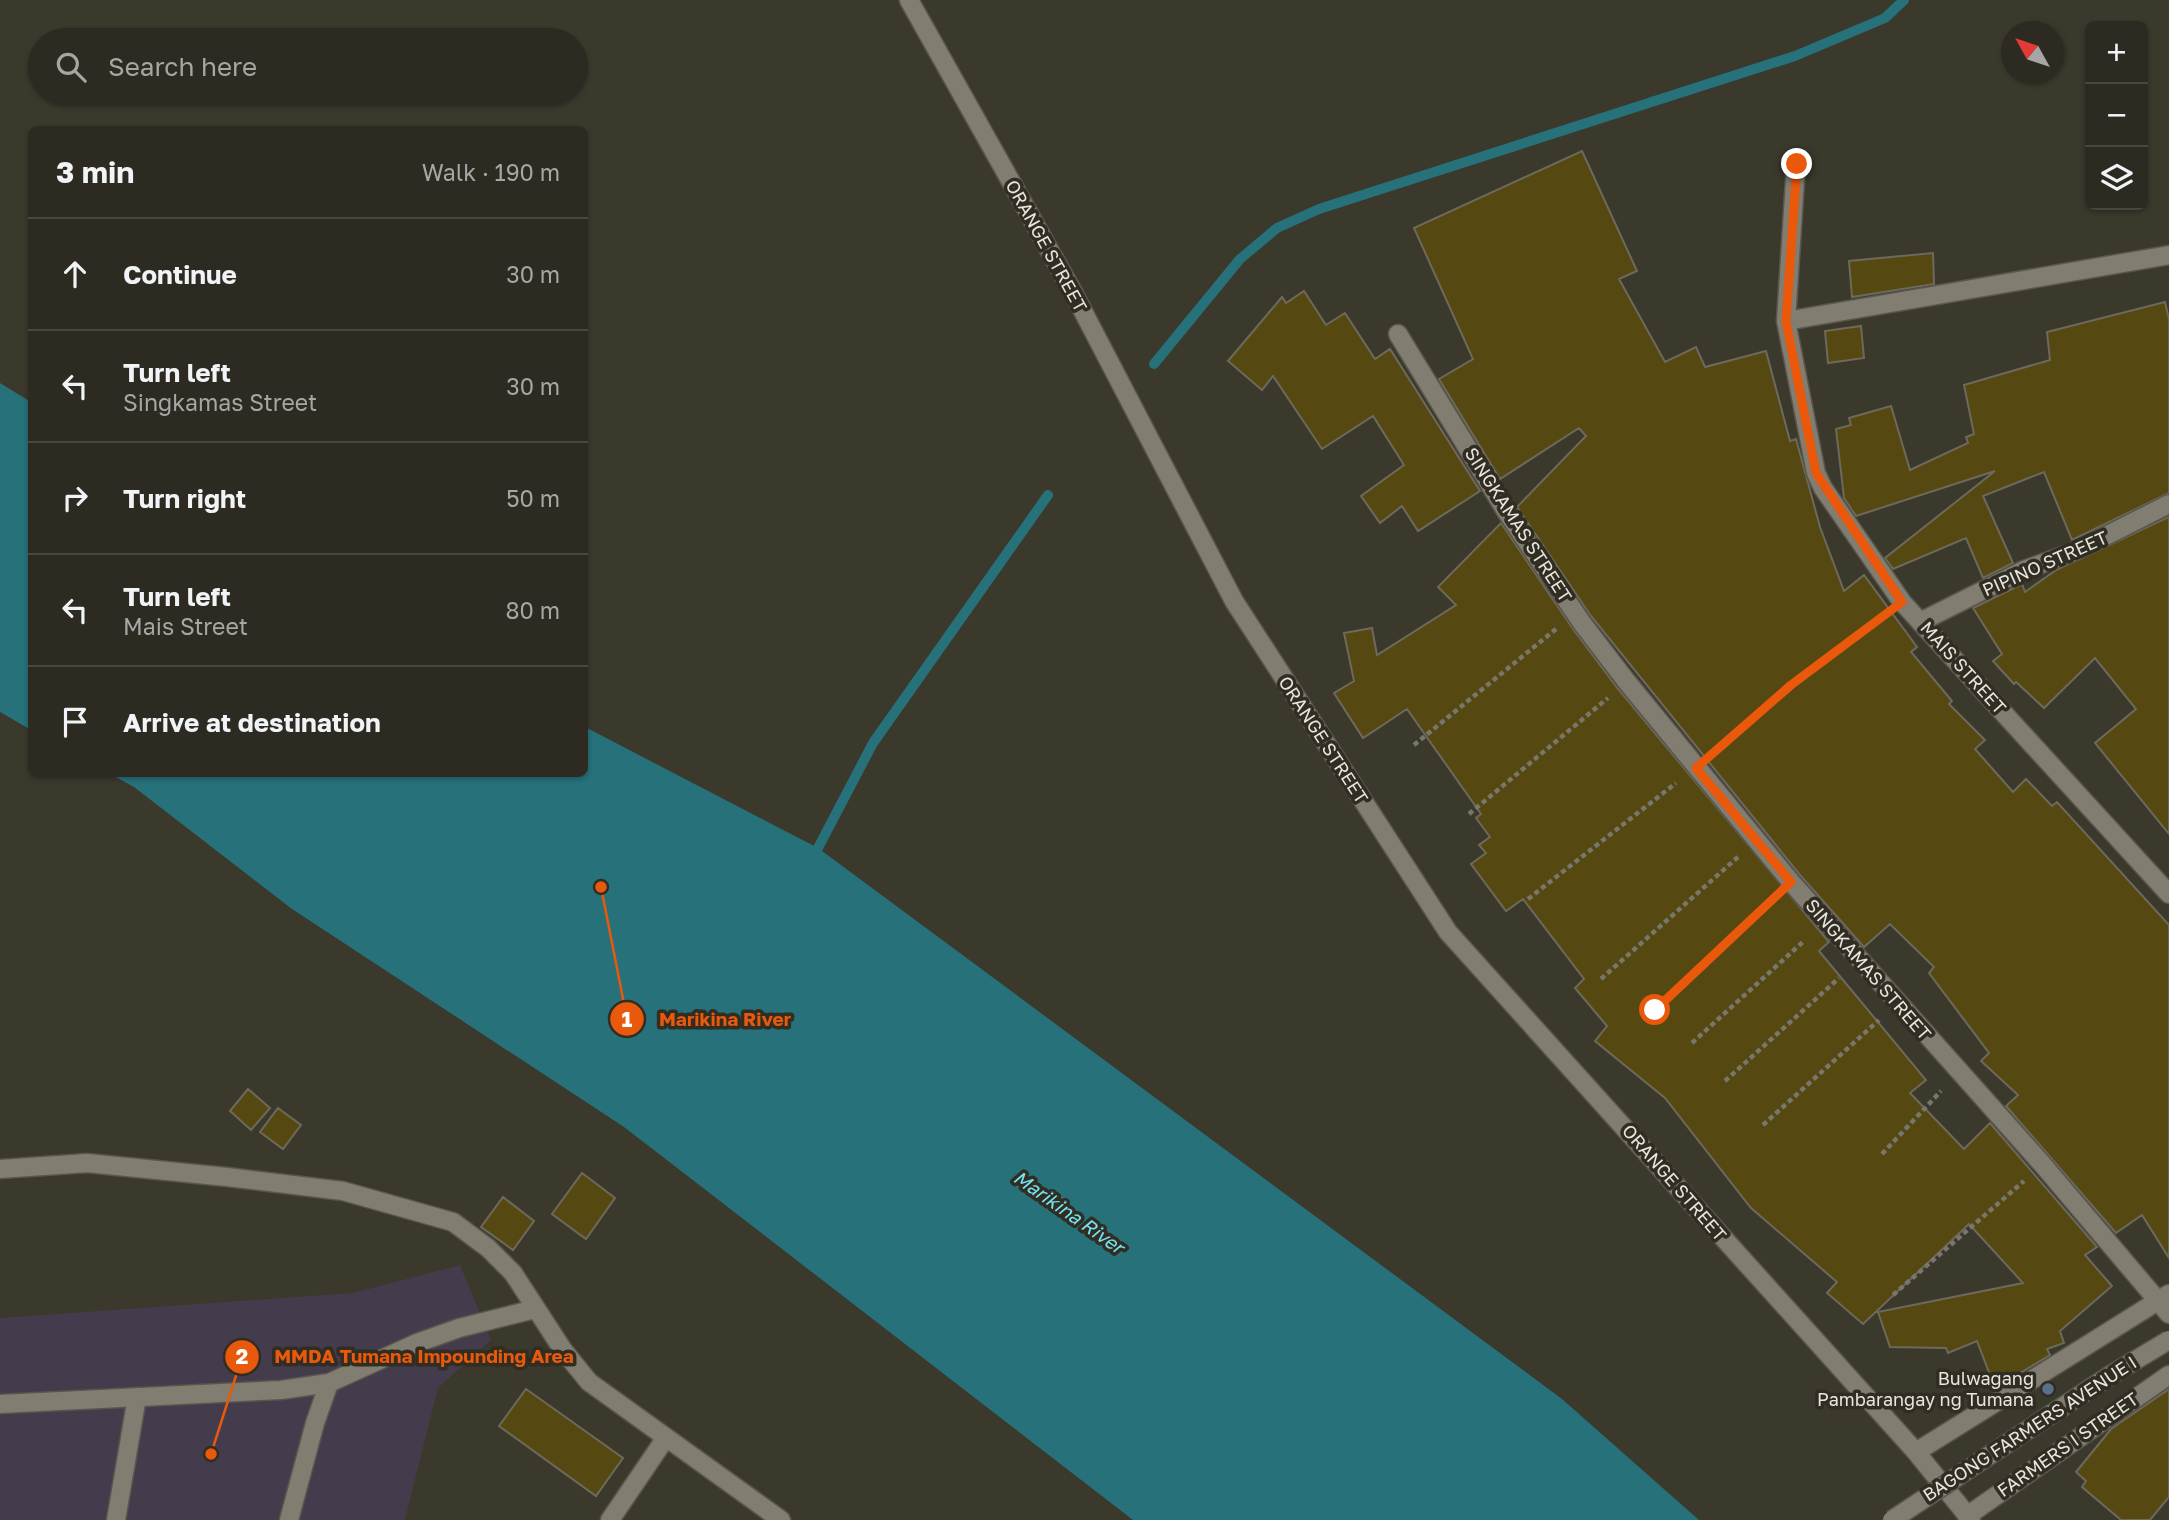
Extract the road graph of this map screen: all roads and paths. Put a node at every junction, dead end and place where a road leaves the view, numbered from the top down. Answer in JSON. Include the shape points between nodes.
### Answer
{"nodes":[{"id":1,"x":909,"y":0,"type":"edge"},
{"id":2,"x":1797,"y":164,"type":"dead end"},
{"id":3,"x":2169,"y":255,"type":"edge"},
{"id":4,"x":1786,"y":321,"type":"junction"},
{"id":5,"x":1398,"y":334,"type":"dead end"},
{"id":6,"x":2169,"y":504,"type":"edge"},
{"id":7,"x":1902,"y":602,"type":"junction"},
{"id":8,"x":1575,"y":613,"type":"junction"},
{"id":9,"x":1920,"y":622,"type":"junction"},
{"id":10,"x":1627,"y":682,"type":"junction"},
{"id":11,"x":1414,"y":745,"type":"dead end"},
{"id":12,"x":1696,"y":768,"type":"junction"},
{"id":13,"x":1469,"y":814,"type":"dead end"},
{"id":14,"x":1757,"y":840,"type":"junction"},
{"id":15,"x":1791,"y":882,"type":"junction"},
{"id":16,"x":2169,"y":894,"type":"edge"},
{"id":17,"x":1528,"y":899,"type":"dead end"},
{"id":18,"x":1825,"y":921,"type":"junction"},
{"id":19,"x":1860,"y":959,"type":"junction"},
{"id":20,"x":1601,"y":979,"type":"dead end"},
{"id":21,"x":1897,"y":1003,"type":"junction"},
{"id":22,"x":1655,"y":1010,"type":"dead end"},
{"id":23,"x":1692,"y":1043,"type":"dead end"},
{"id":24,"x":1958,"y":1072,"type":"junction"},
{"id":25,"x":1725,"y":1082,"type":"dead end"},
{"id":26,"x":1763,"y":1125,"type":"dead end"},
{"id":27,"x":1882,"y":1154,"type":"dead end"},
{"id":28,"x":2043,"y":1165,"type":"junction"},
{"id":29,"x":0,"y":1169,"type":"edge"},
{"id":30,"x":1893,"y":1295,"type":"dead end"},
{"id":31,"x":2162,"y":1297,"type":"edge"},
{"id":32,"x":535,"y":1309,"type":"junction"},
{"id":33,"x":2169,"y":1314,"type":"edge"},
{"id":34,"x":2169,"y":1340,"type":"edge"},
{"id":35,"x":2169,"y":1375,"type":"edge"},
{"id":36,"x":329,"y":1383,"type":"junction"},
{"id":37,"x":137,"y":1397,"type":"junction"},
{"id":38,"x":0,"y":1404,"type":"edge"},
{"id":39,"x":665,"y":1439,"type":"junction"},
{"id":40,"x":1916,"y":1452,"type":"junction"},
{"id":41,"x":1969,"y":1518,"type":"edge"},
{"id":42,"x":116,"y":1520,"type":"edge"},
{"id":43,"x":289,"y":1520,"type":"edge"},
{"id":44,"x":610,"y":1520,"type":"edge"},
{"id":45,"x":782,"y":1520,"type":"edge"},
{"id":46,"x":1892,"y":1520,"type":"edge"}],
"edges":[{"from":1,"to":40,"type":"street","name":"ORANGE STREET","via":[[1074,294],[1234,601],[1447,932]]},
{"from":2,"to":4,"type":"street","name":"MAIS STREET"},
{"from":3,"to":4,"type":"street"},
{"from":4,"to":7,"type":"street","name":"MAIS STREET","via":[[1816,473]]},
{"from":5,"to":8,"type":"street","name":"SINGKAMAS STREET","via":[[1506,511]]},
{"from":6,"to":9,"type":"street","name":"PIPINO STREET"},
{"from":7,"to":9,"type":"street","name":"MAIS STREET"},
{"from":7,"to":12,"type":"path","via":[[1791,685]]},
{"from":8,"to":10,"type":"street","name":"SINGKAMAS STREET"},
{"from":8,"to":11,"type":"path"},
{"from":9,"to":16,"type":"street","name":"MAIS STREET"},
{"from":10,"to":12,"type":"street","name":"SINGKAMAS STREET"},
{"from":10,"to":13,"type":"path"},
{"from":12,"to":14,"type":"street","name":"SINGKAMAS STREET"},
{"from":12,"to":17,"type":"path"},
{"from":14,"to":15,"type":"street","name":"SINGKAMAS STREET"},
{"from":14,"to":20,"type":"path"},
{"from":15,"to":18,"type":"street","name":"SINGKAMAS STREET"},
{"from":15,"to":22,"type":"path"},
{"from":18,"to":19,"type":"street","name":"SINGKAMAS STREET"},
{"from":18,"to":23,"type":"path"},
{"from":19,"to":21,"type":"street","name":"SINGKAMAS STREET"},
{"from":19,"to":25,"type":"path"},
{"from":21,"to":24,"type":"street","name":"SINGKAMAS STREET"},
{"from":21,"to":26,"type":"path"},
{"from":24,"to":27,"type":"path"},
{"from":24,"to":28,"type":"street","name":"SINGKAMAS STREET"},
{"from":28,"to":30,"type":"path"},
{"from":28,"to":31,"type":"street","name":"SINGKAMAS STREET"},
{"from":29,"to":32,"type":"street","via":[[88,1163],[343,1191],[453,1222],[513,1273]]},
{"from":31,"to":33,"type":"street","name":"SINGKAMAS STREET"},
{"from":31,"to":40,"type":"street"},
{"from":32,"to":36,"type":"street","via":[[427,1339]]},
{"from":32,"to":39,"type":"street","via":[[589,1382]]},
{"from":34,"to":46,"type":"street","name":"BAGONG FARMERS AVENUE I","bridge":true},
{"from":35,"to":41,"type":"street","name":"FARMERS I STREET"},
{"from":36,"to":37,"type":"street"},
{"from":36,"to":43,"type":"street"},
{"from":37,"to":38,"type":"street"},
{"from":37,"to":42,"type":"street"},
{"from":39,"to":44,"type":"street"},
{"from":39,"to":45,"type":"street"},
{"from":40,"to":41,"type":"street","name":"ORANGE STREET"}]}
